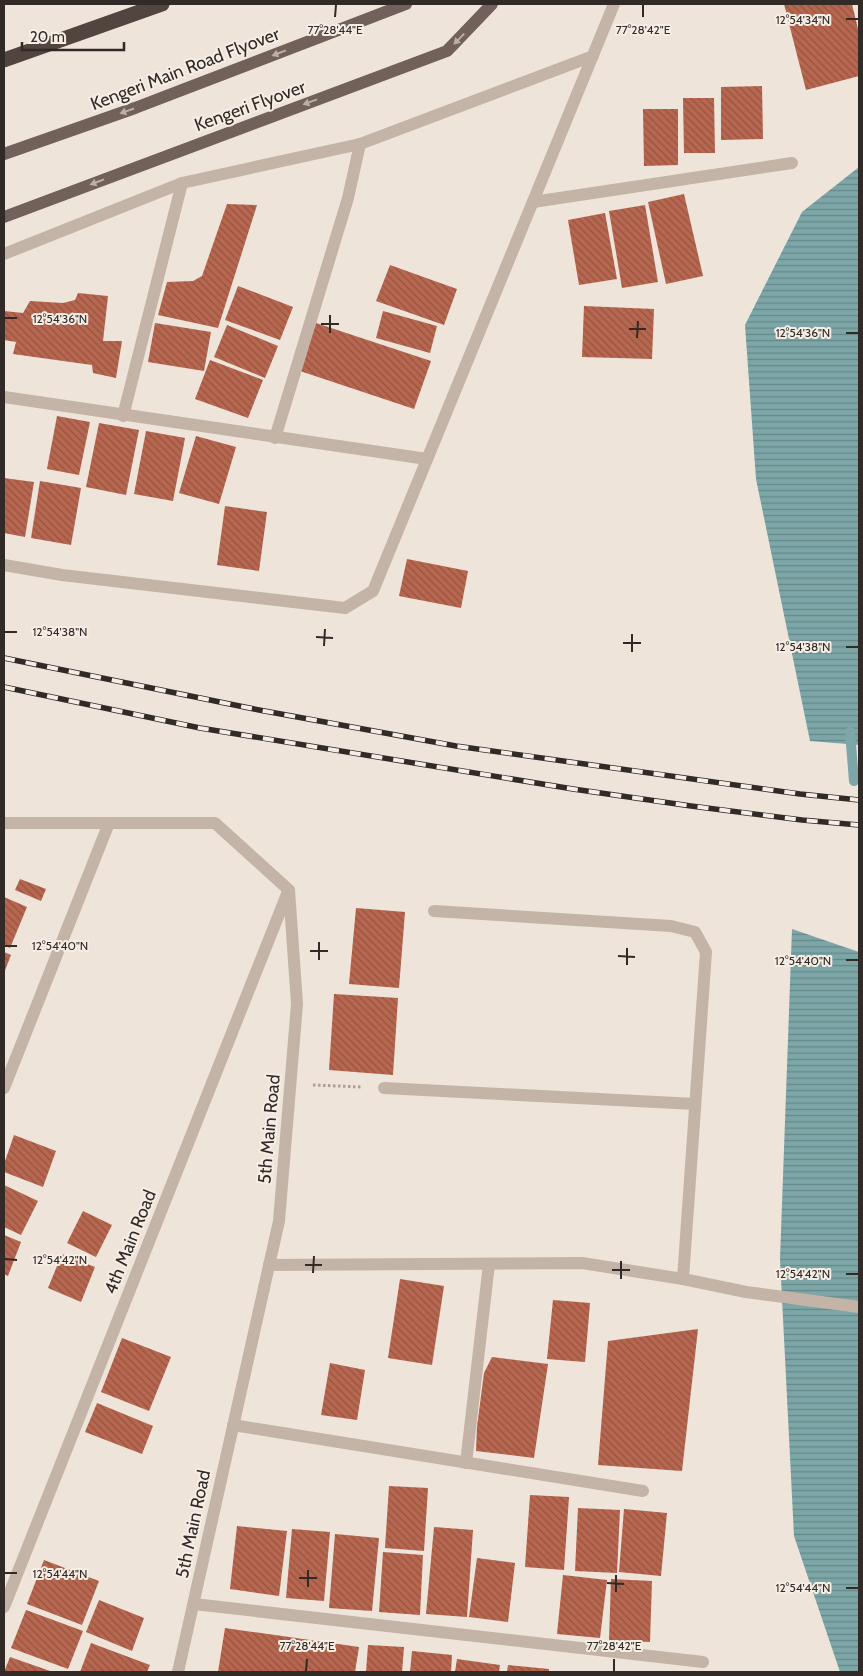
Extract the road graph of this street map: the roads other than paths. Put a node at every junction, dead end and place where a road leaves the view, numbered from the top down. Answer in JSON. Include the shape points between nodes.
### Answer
{"nodes":[{"id":1,"x":162,"y":4,"type":"edge"},
{"id":2,"x":406,"y":4,"type":"edge"},
{"id":3,"x":492,"y":4,"type":"edge"},
{"id":4,"x":614,"y":4,"type":"edge"},
{"id":5,"x":593,"y":56,"type":"junction"},
{"id":6,"x":4,"y":60,"type":"edge"},
{"id":7,"x":360,"y":144,"type":"junction"},
{"id":8,"x":4,"y":154,"type":"edge"},
{"id":9,"x":792,"y":162,"type":"dead end"},
{"id":10,"x":182,"y":183,"type":"junction"},
{"id":11,"x":533,"y":202,"type":"junction"},
{"id":12,"x":4,"y":217,"type":"edge"},
{"id":13,"x":4,"y":254,"type":"edge"},
{"id":14,"x":4,"y":397,"type":"edge"},
{"id":15,"x":123,"y":416,"type":"junction"},
{"id":16,"x":275,"y":438,"type":"junction"},
{"id":17,"x":427,"y":459,"type":"junction"},
{"id":18,"x":4,"y":565,"type":"edge"},
{"id":19,"x":4,"y":823,"type":"edge"},
{"id":20,"x":109,"y":823,"type":"junction"},
{"id":21,"x":289,"y":890,"type":"junction"},
{"id":22,"x":434,"y":911,"type":"dead end"},
{"id":23,"x":4,"y":1088,"type":"edge"},
{"id":24,"x":384,"y":1088,"type":"road end"},
{"id":25,"x":695,"y":1104,"type":"junction"},
{"id":26,"x":489,"y":1264,"type":"junction"},
{"id":27,"x":269,"y":1265,"type":"junction"},
{"id":28,"x":683,"y":1279,"type":"junction"},
{"id":29,"x":859,"y":1307,"type":"edge"},
{"id":30,"x":233,"y":1425,"type":"junction"},
{"id":31,"x":466,"y":1463,"type":"junction"},
{"id":32,"x":643,"y":1491,"type":"dead end"},
{"id":33,"x":194,"y":1604,"type":"junction"},
{"id":34,"x":4,"y":1607,"type":"edge"},
{"id":35,"x":703,"y":1662,"type":"dead end"},
{"id":36,"x":178,"y":1672,"type":"edge"}],
"edges":[{"from":1,"to":6,"type":"highway"},
{"from":2,"to":8,"type":"main road","name":"Kengeri Main Road Flyover","one_way":true,"via":[[135,108]]},
{"from":3,"to":12,"type":"main road","name":"Kengeri Flyover","one_way":true,"via":[[446,52]]},
{"from":4,"to":5,"type":"street"},
{"from":5,"to":7,"type":"street"},
{"from":5,"to":11,"type":"street"},
{"from":7,"to":10,"type":"street"},
{"from":7,"to":16,"type":"street","via":[[348,198]]},
{"from":9,"to":11,"type":"street"},
{"from":10,"to":13,"type":"street"},
{"from":10,"to":15,"type":"street"},
{"from":11,"to":17,"type":"street"},
{"from":14,"to":15,"type":"street"},
{"from":15,"to":16,"type":"street"},
{"from":16,"to":17,"type":"street"},
{"from":17,"to":18,"type":"street","via":[[373,591],[345,608],[62,575]]},
{"from":19,"to":20,"type":"street"},
{"from":20,"to":21,"type":"street","via":[[215,823]]},
{"from":20,"to":23,"type":"street"},
{"from":21,"to":27,"type":"street","name":"5th Main Road","via":[[297,1004],[279,1221]]},
{"from":21,"to":34,"type":"street","name":"4th Main Road"},
{"from":22,"to":25,"type":"street","via":[[671,926],[695,932],[706,952]]},
{"from":24,"to":25,"type":"street"},
{"from":25,"to":28,"type":"street"},
{"from":26,"to":27,"type":"street"},
{"from":26,"to":28,"type":"street","via":[[582,1263]]},
{"from":26,"to":31,"type":"street"},
{"from":27,"to":30,"type":"street","name":"5th Main Road"},
{"from":28,"to":29,"type":"street","via":[[746,1292]]},
{"from":30,"to":31,"type":"street"},
{"from":30,"to":33,"type":"street","name":"5th Main Road"},
{"from":31,"to":32,"type":"street"},
{"from":33,"to":35,"type":"street"},
{"from":33,"to":36,"type":"street","name":"5th Main Road"}]}
